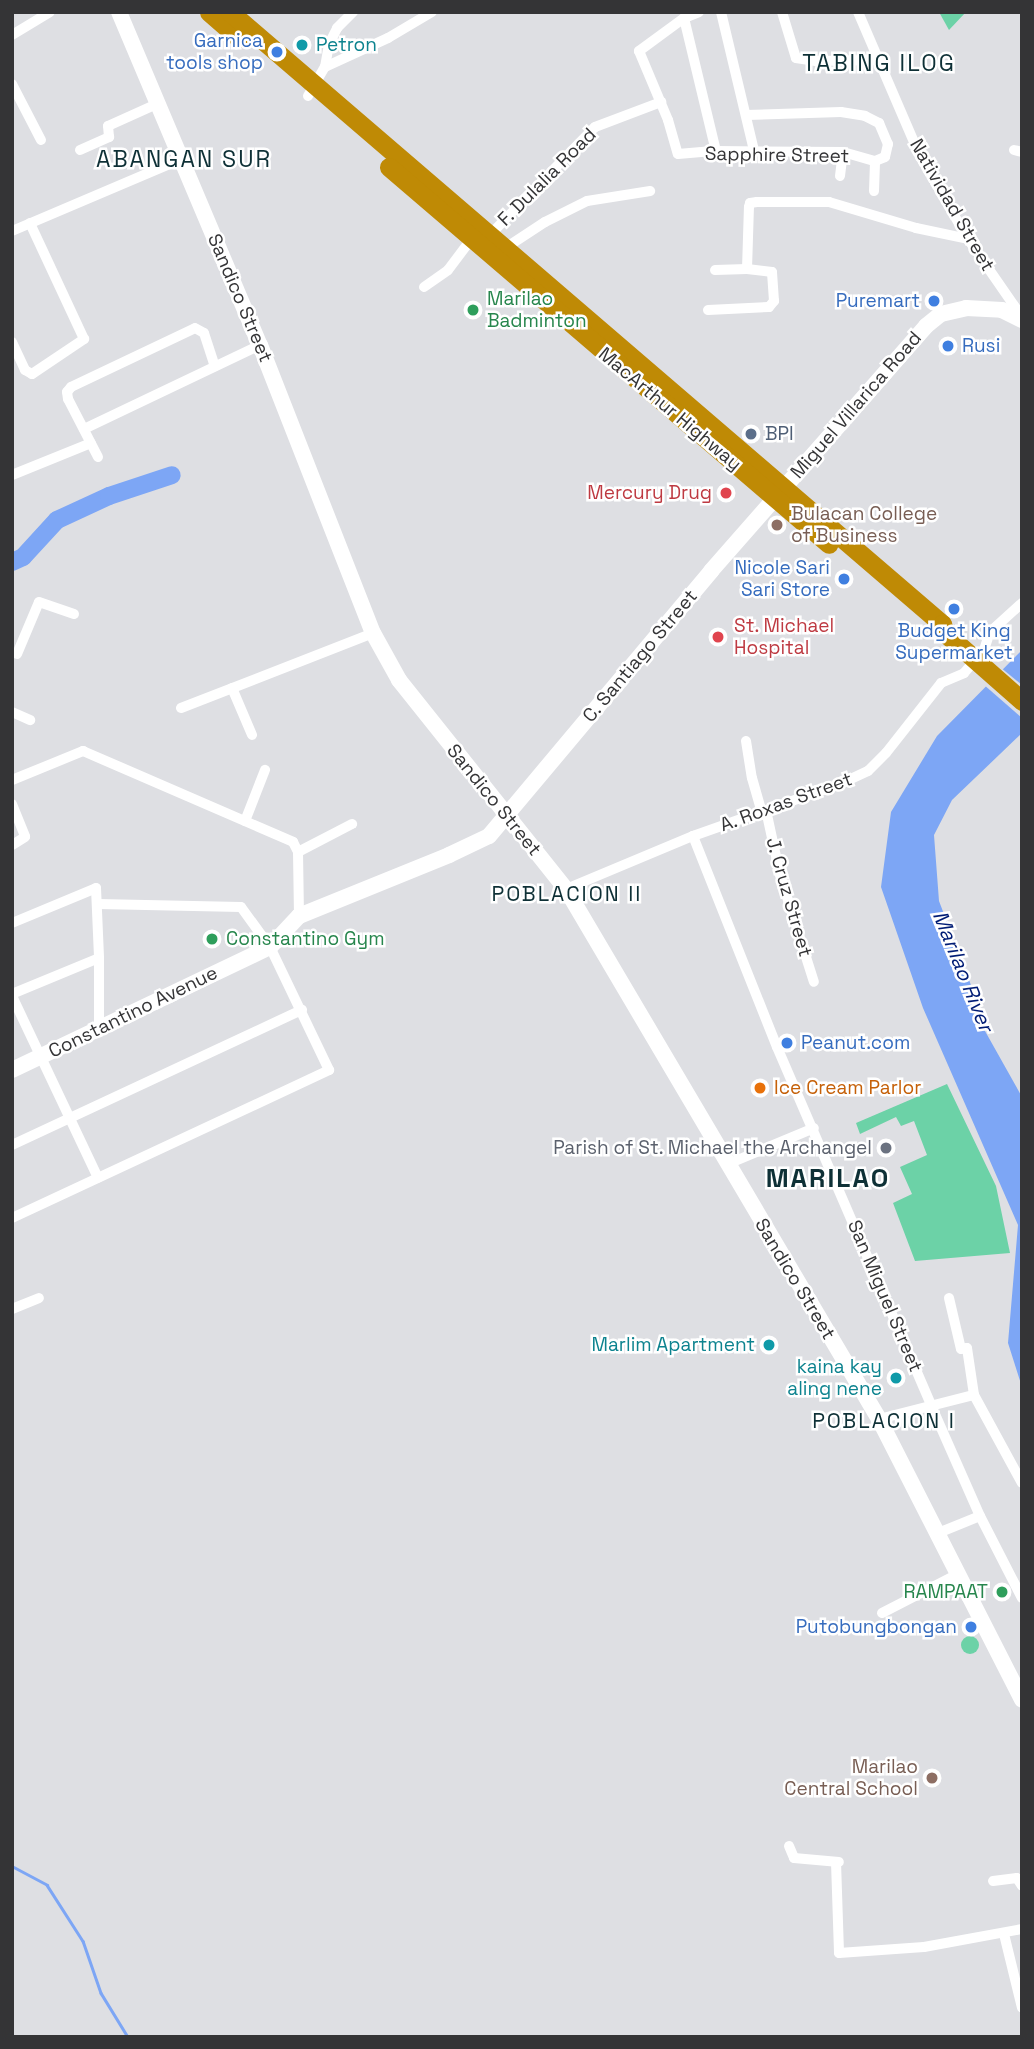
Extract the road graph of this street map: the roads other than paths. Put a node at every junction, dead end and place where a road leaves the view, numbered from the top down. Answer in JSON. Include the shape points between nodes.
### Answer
{"nodes":[{"id":1,"x":50,"y":12,"type":"edge"},
{"id":2,"x":118,"y":12,"type":"edge"},
{"id":3,"x":209,"y":12,"type":"edge"},
{"id":4,"x":230,"y":12,"type":"edge"},
{"id":5,"x":353,"y":12,"type":"edge"},
{"id":6,"x":432,"y":12,"type":"edge"},
{"id":7,"x":699,"y":12,"type":"edge"},
{"id":8,"x":721,"y":12,"type":"edge"},
{"id":9,"x":782,"y":12,"type":"edge"},
{"id":10,"x":858,"y":12,"type":"edge"},
{"id":11,"x":684,"y":18,"type":"junction"},
{"id":12,"x":12,"y":35,"type":"edge"},
{"id":13,"x":877,"y":60,"type":"junction"},
{"id":14,"x":325,"y":67,"type":"junction"},
{"id":15,"x":12,"y":84,"type":"edge"},
{"id":16,"x":312,"y":92,"type":"junction"},
{"id":17,"x":660,"y":102,"type":"junction"},
{"id":18,"x":159,"y":103,"type":"junction"},
{"id":19,"x":746,"y":115,"type":"junction"},
{"id":20,"x":41,"y":140,"type":"dead end"},
{"id":21,"x":80,"y":150,"type":"dead end"},
{"id":22,"x":716,"y":151,"type":"junction"},
{"id":23,"x":754,"y":151,"type":"junction"},
{"id":24,"x":843,"y":152,"type":"junction"},
{"id":25,"x":182,"y":159,"type":"junction"},
{"id":26,"x":876,"y":161,"type":"junction"},
{"id":27,"x":840,"y":176,"type":"dead end"},
{"id":28,"x":650,"y":191,"type":"dead end"},
{"id":29,"x":874,"y":191,"type":"dead end"},
{"id":30,"x":30,"y":223,"type":"junction"},
{"id":31,"x":12,"y":231,"type":"edge"},
{"id":32,"x":968,"y":239,"type":"junction"},
{"id":33,"x":486,"y":242,"type":"junction"},
{"id":34,"x":747,"y":269,"type":"junction"},
{"id":35,"x":715,"y":271,"type":"dead end"},
{"id":36,"x":424,"y":287,"type":"dead end"},
{"id":37,"x":708,"y":310,"type":"dead end"},
{"id":38,"x":1022,"y":318,"type":"edge"},
{"id":39,"x":12,"y":342,"type":"edge"},
{"id":40,"x":260,"y":345,"type":"junction"},
{"id":41,"x":215,"y":366,"type":"junction"},
{"id":42,"x":84,"y":429,"type":"junction"},
{"id":43,"x":91,"y":443,"type":"junction"},
{"id":44,"x":98,"y":457,"type":"dead end"},
{"id":45,"x":12,"y":475,"type":"edge"},
{"id":46,"x":778,"y":493,"type":"junction"},
{"id":47,"x":1022,"y":603,"type":"edge"},
{"id":48,"x":74,"y":614,"type":"dead end"},
{"id":49,"x":373,"y":633,"type":"junction"},
{"id":50,"x":14,"y":656,"type":"edge"},
{"id":51,"x":232,"y":688,"type":"junction"},
{"id":52,"x":1022,"y":701,"type":"edge"},
{"id":53,"x":181,"y":708,"type":"dead end"},
{"id":54,"x":12,"y":712,"type":"edge"},
{"id":55,"x":30,"y":720,"type":"dead end"},
{"id":56,"x":252,"y":735,"type":"dead end"},
{"id":57,"x":746,"y":741,"type":"dead end"},
{"id":58,"x":265,"y":770,"type":"dead end"},
{"id":59,"x":12,"y":780,"type":"edge"},
{"id":60,"x":12,"y":804,"type":"edge"},
{"id":61,"x":764,"y":811,"type":"junction"},
{"id":62,"x":506,"y":815,"type":"junction"},
{"id":63,"x":245,"y":821,"type":"junction"},
{"id":64,"x":352,"y":824,"type":"dead end"},
{"id":65,"x":692,"y":836,"type":"junction"},
{"id":66,"x":12,"y":845,"type":"edge"},
{"id":67,"x":298,"y":852,"type":"junction"},
{"id":68,"x":566,"y":889,"type":"junction"},
{"id":69,"x":99,"y":904,"type":"junction"},
{"id":70,"x":299,"y":916,"type":"junction"},
{"id":71,"x":12,"y":923,"type":"edge"},
{"id":72,"x":270,"y":947,"type":"junction"},
{"id":73,"x":99,"y":958,"type":"junction"},
{"id":74,"x":814,"y":982,"type":"dead end"},
{"id":75,"x":12,"y":995,"type":"edge"},
{"id":76,"x":302,"y":1010,"type":"junction"},
{"id":77,"x":99,"y":1027,"type":"junction"},
{"id":78,"x":42,"y":1056,"type":"junction"},
{"id":79,"x":12,"y":1070,"type":"edge"},
{"id":80,"x":71,"y":1116,"type":"junction"},
{"id":81,"x":814,"y":1128,"type":"junction"},
{"id":82,"x":12,"y":1145,"type":"edge"},
{"id":83,"x":728,"y":1164,"type":"junction"},
{"id":84,"x":98,"y":1178,"type":"junction"},
{"id":85,"x":12,"y":1218,"type":"edge"},
{"id":86,"x":39,"y":1298,"type":"dead end"},
{"id":87,"x":949,"y":1298,"type":"dead end"},
{"id":88,"x":12,"y":1309,"type":"edge"},
{"id":89,"x":974,"y":1395,"type":"junction"},
{"id":90,"x":931,"y":1405,"type":"junction"},
{"id":91,"x":879,"y":1419,"type":"junction"},
{"id":92,"x":1022,"y":1483,"type":"edge"},
{"id":93,"x":979,"y":1516,"type":"junction"},
{"id":94,"x":938,"y":1533,"type":"junction"},
{"id":95,"x":958,"y":1574,"type":"junction"},
{"id":96,"x":1022,"y":1598,"type":"edge"},
{"id":97,"x":882,"y":1613,"type":"dead end"},
{"id":98,"x":1016,"y":1673,"type":"edge"},
{"id":99,"x":1022,"y":1700,"type":"edge"},
{"id":100,"x":789,"y":1846,"type":"dead end"},
{"id":101,"x":993,"y":1881,"type":"dead end"},
{"id":102,"x":1022,"y":1886,"type":"edge"},
{"id":103,"x":1022,"y":1930,"type":"edge"},
{"id":104,"x":1004,"y":1934,"type":"junction"},
{"id":105,"x":1022,"y":2008,"type":"edge"}],
"edges":[{"from":1,"to":12,"type":"street"},
{"from":2,"to":18,"type":"main road","name":"Sandico Street"},
{"from":3,"to":16,"type":"highway","name":"MacArthur Highway"},
{"from":4,"to":16,"type":"highway","name":"MacArthur Highway"},
{"from":5,"to":14,"type":"street","via":[[337,28]]},
{"from":6,"to":14,"type":"street"},
{"from":7,"to":11,"type":"street"},
{"from":8,"to":19,"type":"street"},
{"from":9,"to":13,"type":"street","via":[[796,58]]},
{"from":10,"to":13,"type":"street","name":"Natividad Street"},
{"from":11,"to":17,"type":"street","via":[[640,48]]},
{"from":11,"to":22,"type":"street"},
{"from":13,"to":32,"type":"street","name":"Natividad Street","via":[[920,156]]},
{"from":14,"to":16,"type":"street"},
{"from":15,"to":20,"type":"street"},
{"from":16,"to":33,"type":"highway","name":"MacArthur Highway"},
{"from":17,"to":22,"type":"street","name":"Sapphire Street","via":[[678,154]]},
{"from":17,"to":33,"type":"street","name":"F. Dulalia Road","via":[[596,127]]},
{"from":18,"to":21,"type":"street","via":[[108,126],[108,138]]},
{"from":18,"to":25,"type":"main road","name":"Sandico Street"},
{"from":19,"to":23,"type":"street"},
{"from":19,"to":26,"type":"street","via":[[841,112],[865,116],[879,123],[888,144],[885,157]]},
{"from":22,"to":23,"type":"street","name":"Sapphire Street"},
{"from":23,"to":24,"type":"street","name":"Sapphire Street"},
{"from":24,"to":26,"type":"street","name":"Sapphire Street"},
{"from":24,"to":27,"type":"street"},
{"from":25,"to":30,"type":"street"},
{"from":25,"to":40,"type":"main road","name":"Sandico Street"},
{"from":26,"to":29,"type":"street"},
{"from":28,"to":33,"type":"street","via":[[587,201],[545,222]]},
{"from":30,"to":31,"type":"street"},
{"from":30,"to":39,"type":"street","via":[[84,339],[33,374],[25,370]]},
{"from":32,"to":34,"type":"street","via":[[829,202],[757,202],[749,207]]},
{"from":32,"to":38,"type":"street","name":"Natividad Street"},
{"from":33,"to":36,"type":"street"},
{"from":33,"to":46,"type":"highway","name":"MacArthur Highway"},
{"from":34,"to":35,"type":"street"},
{"from":34,"to":37,"type":"street","via":[[772,272],[773,305]]},
{"from":38,"to":46,"type":"main road","name":"Miguel Villarica Road","via":[[985,307],[950,311],[933,319]]},
{"from":40,"to":41,"type":"street"},
{"from":40,"to":49,"type":"main road","name":"Sandico Street"},
{"from":41,"to":42,"type":"street"},
{"from":41,"to":42,"type":"street","via":[[204,333],[195,328],[71,387],[68,399]]},
{"from":42,"to":43,"type":"street"},
{"from":43,"to":44,"type":"street"},
{"from":43,"to":45,"type":"street"},
{"from":46,"to":52,"type":"highway","name":"MacArthur Highway","via":[[942,624],[944,633]]},
{"from":46,"to":62,"type":"main road","name":"C. Santiago Street"},
{"from":47,"to":61,"type":"street","name":"A. Roxas Street","via":[[990,632],[984,650],[964,673],[941,683],[868,771]]},
{"from":48,"to":50,"type":"street","via":[[39,602]]},
{"from":49,"to":51,"type":"street"},
{"from":49,"to":62,"type":"main road","name":"Sandico Street","via":[[399,680]]},
{"from":51,"to":53,"type":"street"},
{"from":51,"to":56,"type":"street"},
{"from":54,"to":55,"type":"street"},
{"from":57,"to":61,"type":"street","name":"J. Cruz Street"},
{"from":58,"to":63,"type":"street"},
{"from":59,"to":63,"type":"street","via":[[83,751]]},
{"from":60,"to":66,"type":"street","via":[[25,837]]},
{"from":61,"to":65,"type":"street","name":"A. Roxas Street"},
{"from":61,"to":74,"type":"street","name":"J. Cruz Street"},
{"from":62,"to":68,"type":"main road","name":"Sandico Street"},
{"from":62,"to":70,"type":"main road","name":"Constantino Avenue","via":[[489,836]]},
{"from":63,"to":67,"type":"street","via":[[293,842]]},
{"from":64,"to":67,"type":"street"},
{"from":65,"to":68,"type":"street","name":"A. Roxas Street"},
{"from":65,"to":81,"type":"street","name":"San Miguel Street"},
{"from":67,"to":70,"type":"street"},
{"from":68,"to":83,"type":"main road","name":"Sandico Street"},
{"from":69,"to":71,"type":"street","via":[[96,888]]},
{"from":69,"to":72,"type":"street","via":[[239,906]]},
{"from":69,"to":73,"type":"street"},
{"from":70,"to":72,"type":"main road","name":"Constantino Avenue"},
{"from":72,"to":76,"type":"street"},
{"from":72,"to":77,"type":"main road","name":"Constantino Avenue"},
{"from":73,"to":75,"type":"street"},
{"from":73,"to":77,"type":"street"},
{"from":75,"to":78,"type":"street"},
{"from":76,"to":80,"type":"street"},
{"from":76,"to":84,"type":"street","via":[[329,1070]]},
{"from":77,"to":78,"type":"main road","name":"Constantino Avenue"},
{"from":78,"to":79,"type":"main road","name":"Constantino Avenue"},
{"from":78,"to":80,"type":"street"},
{"from":80,"to":82,"type":"street"},
{"from":80,"to":84,"type":"street"},
{"from":81,"to":83,"type":"street"},
{"from":81,"to":90,"type":"street","name":"San Miguel Street"},
{"from":83,"to":91,"type":"main road","name":"Sandico Street"},
{"from":84,"to":85,"type":"street"},
{"from":86,"to":88,"type":"street"},
{"from":87,"to":89,"type":"street","via":[[961,1349],[967,1348]]},
{"from":89,"to":90,"type":"street"},
{"from":89,"to":92,"type":"street"},
{"from":90,"to":91,"type":"street"},
{"from":90,"to":93,"type":"street","name":"San Miguel Street"},
{"from":91,"to":94,"type":"main road","name":"Sandico Street"},
{"from":93,"to":94,"type":"street"},
{"from":93,"to":96,"type":"street","name":"San Miguel Street"},
{"from":94,"to":95,"type":"main road","name":"Sandico Street"},
{"from":95,"to":97,"type":"street"},
{"from":95,"to":98,"type":"main road","name":"Sandico Street"},
{"from":98,"to":99,"type":"main road","name":"Sandico Street"},
{"from":100,"to":104,"type":"street","via":[[794,1858],[837,1862],[839,1953],[924,1947]]},
{"from":101,"to":102,"type":"street","via":[[1017,1878]]},
{"from":103,"to":104,"type":"street"},
{"from":104,"to":105,"type":"street"}]}
